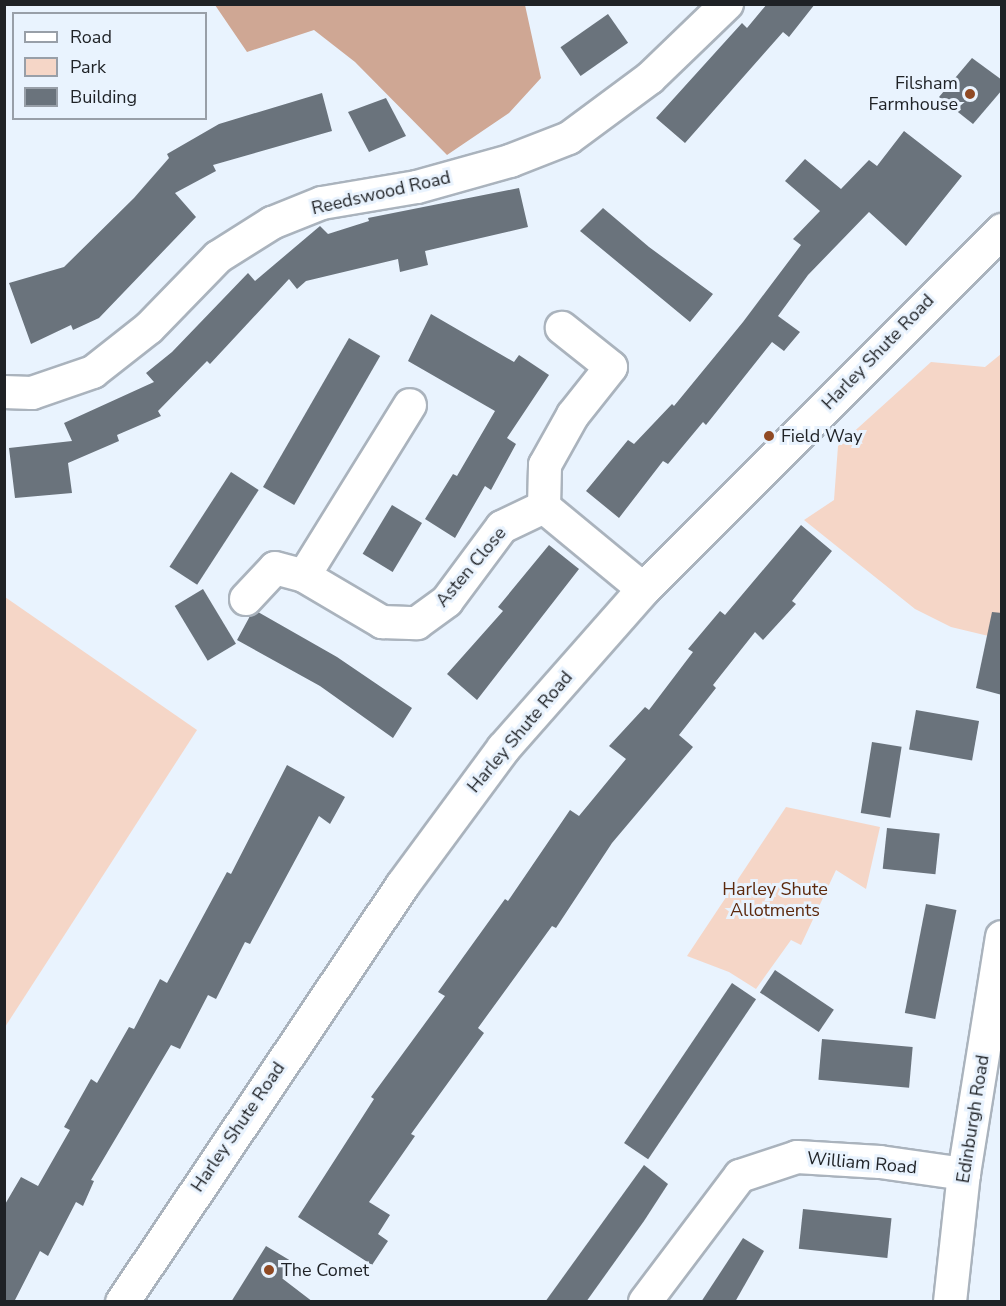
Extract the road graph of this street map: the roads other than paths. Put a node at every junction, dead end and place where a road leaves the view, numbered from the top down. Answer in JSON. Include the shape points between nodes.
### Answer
{"nodes":[{"id":1,"x":727,"y":4,"type":"edge"},
{"id":2,"x":1002,"y":230,"type":"edge"},
{"id":3,"x":562,"y":328,"type":"dead end"},
{"id":4,"x":4,"y":392,"type":"edge"},
{"id":5,"x":410,"y":405,"type":"dead end"},
{"id":6,"x":544,"y":507,"type":"junction"},
{"id":7,"x":304,"y":576,"type":"junction"},
{"id":8,"x":643,"y":589,"type":"junction"},
{"id":9,"x":246,"y":599,"type":"dead end"},
{"id":10,"x":1002,"y":937,"type":"edge"},
{"id":11,"x":964,"y":1174,"type":"junction"},
{"id":12,"x":122,"y":1302,"type":"edge"},
{"id":13,"x":645,"y":1302,"type":"edge"},
{"id":14,"x":951,"y":1302,"type":"edge"}],
"edges":[{"from":1,"to":4,"type":"street","name":"Reedswood Road","via":[[651,78],[569,138],[510,161],[417,187],[322,203],[272,223],[218,256],[149,328],[93,372],[32,393]]},
{"from":2,"to":8,"type":"main road","name":"Harley Shute Road"},
{"from":3,"to":6,"type":"street","via":[[611,367],[573,415],[545,465]]},
{"from":5,"to":7,"type":"street"},
{"from":6,"to":7,"type":"street","name":"Asten Close","via":[[502,527],[447,601],[417,623],[382,622]]},
{"from":6,"to":8,"type":"street"},
{"from":7,"to":9,"type":"street","name":"Asten Close","via":[[274,567]]},
{"from":8,"to":12,"type":"main road","name":"Harley Shute Road","via":[[503,747],[436,839]]},
{"from":10,"to":11,"type":"street","name":"Edinburgh Road"},
{"from":11,"to":13,"type":"street","name":"William Road","via":[[880,1162],[797,1157],[740,1176]]},
{"from":11,"to":14,"type":"street","name":"Edinburgh Road"}]}
